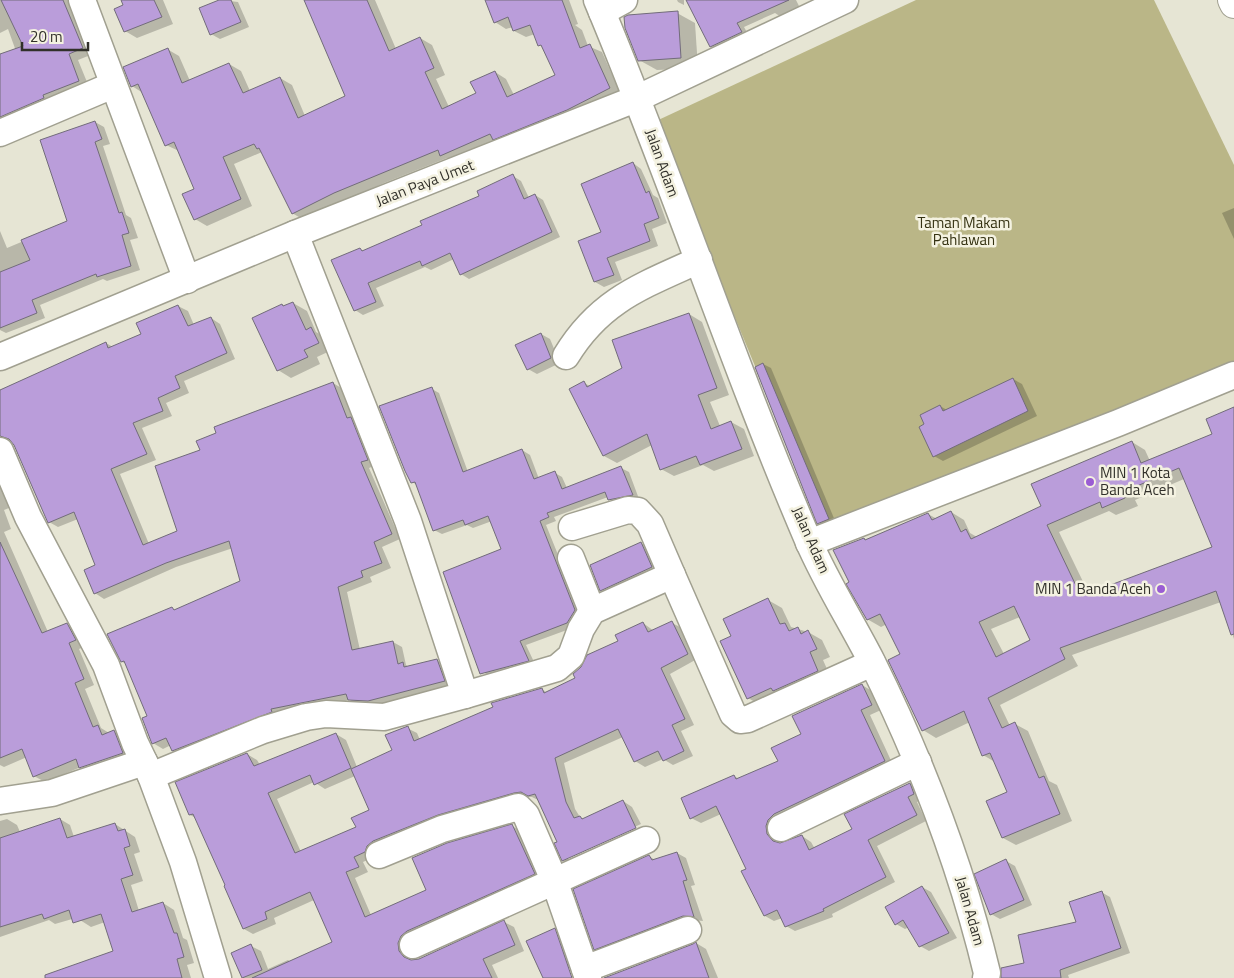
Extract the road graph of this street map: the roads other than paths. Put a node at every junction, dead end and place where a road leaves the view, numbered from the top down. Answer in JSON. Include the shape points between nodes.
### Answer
{"nodes":[{"id":1,"x":82,"y":0,"type":"edge"},
{"id":2,"x":845,"y":0,"type":"edge"},
{"id":3,"x":1232,"y":0,"type":"edge"},
{"id":4,"x":608,"y":4,"type":"edge"},
{"id":5,"x":1234,"y":4,"type":"edge"},
{"id":6,"x":113,"y":85,"type":"junction"},
{"id":7,"x":638,"y":98,"type":"junction"},
{"id":8,"x":0,"y":133,"type":"edge"},
{"id":9,"x":295,"y":234,"type":"junction"},
{"id":10,"x":699,"y":260,"type":"junction"},
{"id":11,"x":186,"y":280,"type":"junction"},
{"id":12,"x":566,"y":356,"type":"dead end"},
{"id":13,"x":0,"y":357,"type":"edge"},
{"id":14,"x":1234,"y":375,"type":"edge"},
{"id":15,"x":0,"y":451,"type":"edge"},
{"id":16,"x":572,"y":527,"type":"dead end"},
{"id":17,"x":809,"y":543,"type":"junction"},
{"id":18,"x":570,"y":558,"type":"dead end"},
{"id":19,"x":672,"y":575,"type":"junction"},
{"id":20,"x":592,"y":610,"type":"junction"},
{"id":21,"x":872,"y":663,"type":"junction"},
{"id":22,"x":465,"y":695,"type":"junction"},
{"id":23,"x":918,"y":762,"type":"junction"},
{"id":24,"x":148,"y":769,"type":"junction"},
{"id":25,"x":0,"y":801,"type":"edge"},
{"id":26,"x":781,"y":828,"type":"dead end"},
{"id":27,"x":646,"y":840,"type":"dead end"},
{"id":28,"x":379,"y":855,"type":"dead end"},
{"id":29,"x":554,"y":880,"type":"junction"},
{"id":30,"x":688,"y":930,"type":"dead end"},
{"id":31,"x":412,"y":945,"type":"dead end"},
{"id":32,"x":586,"y":973,"type":"edge"},
{"id":33,"x":218,"y":978,"type":"edge"},
{"id":34,"x":986,"y":978,"type":"edge"}],
"edges":[{"from":1,"to":6,"type":"street"},
{"from":2,"to":7,"type":"street","name":"Jalan Paya Umet"},
{"from":3,"to":5,"type":"street"},
{"from":4,"to":7,"type":"street","name":"Jalan Adam"},
{"from":6,"to":8,"type":"street"},
{"from":6,"to":11,"type":"street"},
{"from":7,"to":9,"type":"street","name":"Jalan Paya Umet"},
{"from":7,"to":10,"type":"street","name":"Jalan Adam"},
{"from":9,"to":11,"type":"street","name":"Jalan Paya Umet"},
{"from":9,"to":22,"type":"street","via":[[408,521]]},
{"from":10,"to":12,"type":"street","via":[[631,291],[603,310]]},
{"from":10,"to":17,"type":"street","name":"Jalan Adam"},
{"from":11,"to":13,"type":"street","name":"Jalan Paya Umet"},
{"from":14,"to":17,"type":"street"},
{"from":15,"to":24,"type":"street","via":[[28,517],[106,665]]},
{"from":16,"to":19,"type":"street","via":[[628,510],[638,511],[650,524]]},
{"from":17,"to":21,"type":"street","name":"Jalan Adam"},
{"from":18,"to":20,"type":"street"},
{"from":19,"to":20,"type":"street"},
{"from":19,"to":21,"type":"street","via":[[733,714],[740,720]]},
{"from":20,"to":22,"type":"street","via":[[565,663],[546,673]]},
{"from":21,"to":23,"type":"street","name":"Jalan Adam"},
{"from":22,"to":24,"type":"street","via":[[384,717],[326,714],[306,717]]},
{"from":23,"to":26,"type":"street"},
{"from":23,"to":34,"type":"street","name":"Jalan Adam","via":[[972,909]]},
{"from":24,"to":25,"type":"street","via":[[52,793]]},
{"from":24,"to":33,"type":"street","via":[[183,862]]},
{"from":27,"to":29,"type":"street"},
{"from":28,"to":29,"type":"street","via":[[442,829],[518,807],[526,815]]},
{"from":29,"to":31,"type":"street"},
{"from":29,"to":32,"type":"street"},
{"from":30,"to":32,"type":"street"}]}
